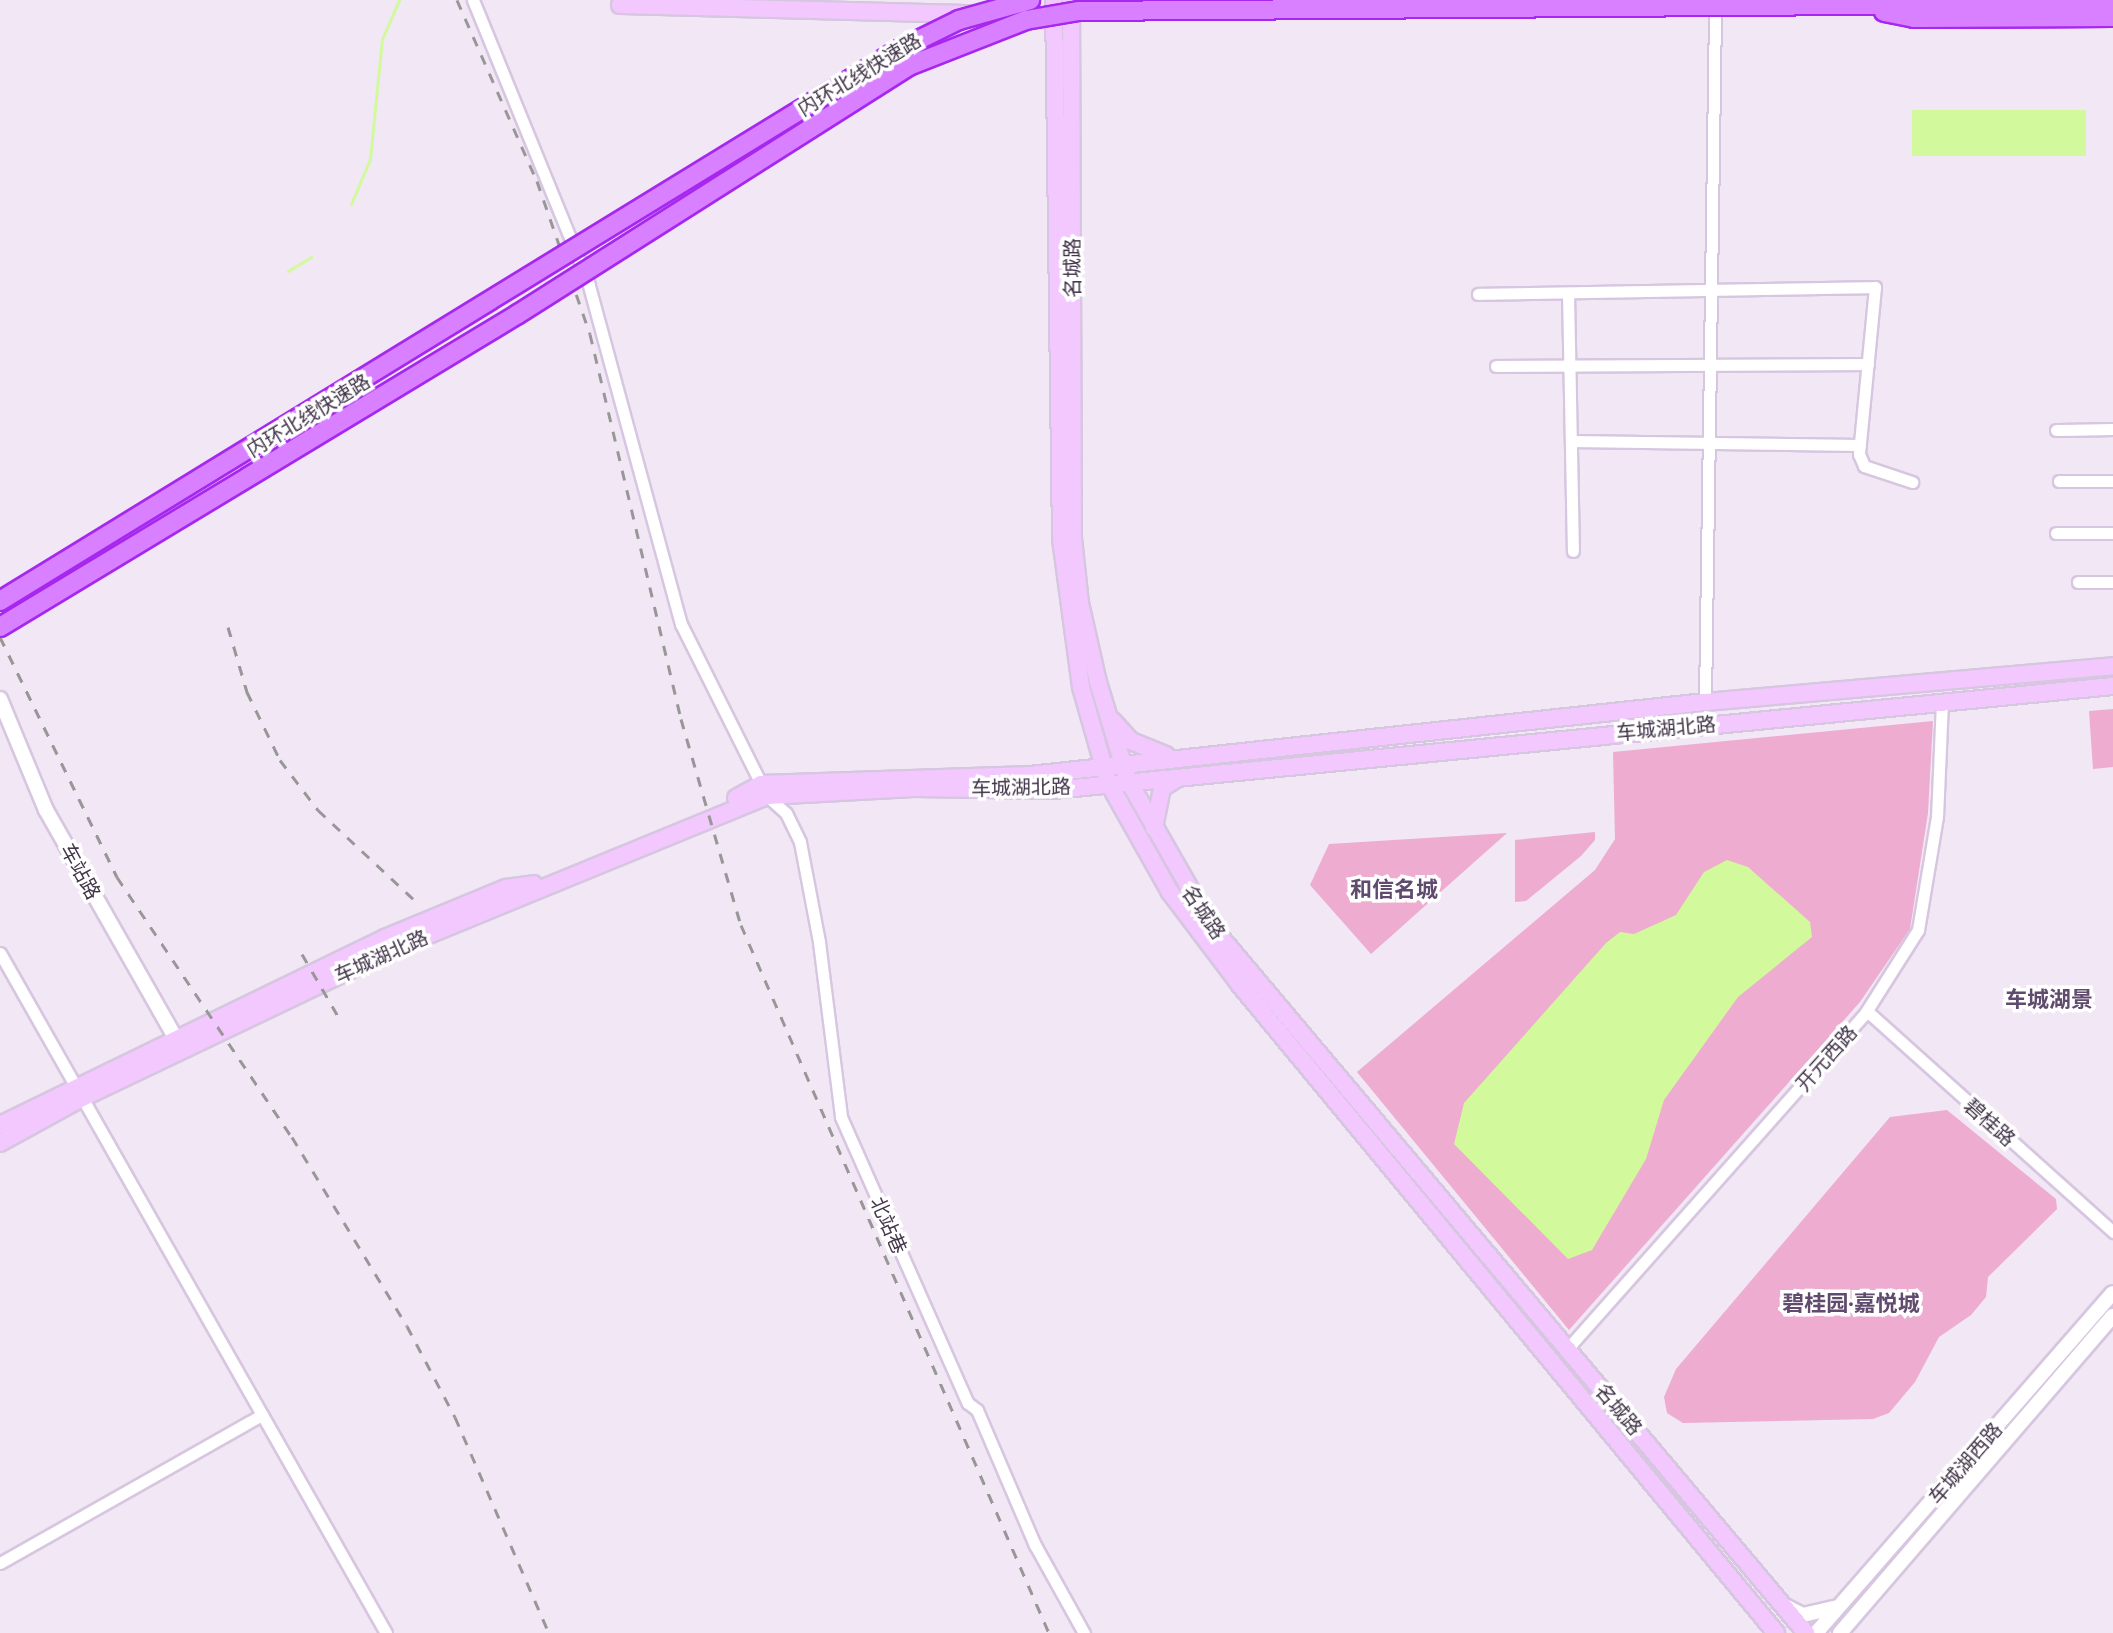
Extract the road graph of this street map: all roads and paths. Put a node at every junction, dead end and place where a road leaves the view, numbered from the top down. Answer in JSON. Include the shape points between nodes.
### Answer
{"nodes":[{"id":1,"x":473,"y":0,"type":"edge"},
{"id":2,"x":713,"y":0,"type":"edge"},
{"id":3,"x":983,"y":0,"type":"edge"},
{"id":4,"x":1030,"y":0,"type":"edge"},
{"id":5,"x":615,"y":2,"type":"edge"},
{"id":6,"x":2113,"y":3,"type":"edge"},
{"id":7,"x":1770,"y":5,"type":"junction"},
{"id":8,"x":775,"y":6,"type":"edge"},
{"id":9,"x":1054,"y":8,"type":"edge"},
{"id":10,"x":1071,"y":8,"type":"edge"},
{"id":11,"x":1715,"y":12,"type":"dead end"},
{"id":12,"x":1153,"y":16,"type":"dead end"},
{"id":13,"x":2113,"y":17,"type":"edge"},
{"id":14,"x":926,"y":36,"type":"junction"},
{"id":15,"x":1711,"y":291,"type":"junction"},
{"id":16,"x":1568,"y":293,"type":"junction"},
{"id":17,"x":1478,"y":294,"type":"dead end"},
{"id":18,"x":1868,"y":364,"type":"junction"},
{"id":19,"x":1569,"y":365,"type":"junction"},
{"id":20,"x":1496,"y":366,"type":"dead end"},
{"id":21,"x":1710,"y":366,"type":"junction"},
{"id":22,"x":2113,"y":429,"type":"edge"},
{"id":23,"x":2056,"y":430,"type":"dead end"},
{"id":24,"x":1571,"y":441,"type":"junction"},
{"id":25,"x":1709,"y":444,"type":"junction"},
{"id":26,"x":1860,"y":445,"type":"junction"},
{"id":27,"x":2059,"y":481,"type":"dead end"},
{"id":28,"x":2113,"y":481,"type":"edge"},
{"id":29,"x":1912,"y":482,"type":"dead end"},
{"id":30,"x":2056,"y":533,"type":"dead end"},
{"id":31,"x":2113,"y":533,"type":"edge"},
{"id":32,"x":1573,"y":551,"type":"dead end"},
{"id":33,"x":2078,"y":582,"type":"dead end"},
{"id":34,"x":2113,"y":582,"type":"edge"},
{"id":35,"x":0,"y":601,"type":"edge"},
{"id":36,"x":0,"y":627,"type":"edge"},
{"id":37,"x":2113,"y":666,"type":"edge"},
{"id":38,"x":2113,"y":686,"type":"edge"},
{"id":39,"x":0,"y":699,"type":"edge"},
{"id":40,"x":1705,"y":702,"type":"junction"},
{"id":41,"x":1942,"y":702,"type":"junction"},
{"id":42,"x":1108,"y":716,"type":"junction"},
{"id":43,"x":1092,"y":727,"type":"junction"},
{"id":44,"x":1179,"y":756,"type":"junction"},
{"id":45,"x":1123,"y":762,"type":"junction"},
{"id":46,"x":1102,"y":765,"type":"junction"},
{"id":47,"x":1070,"y":769,"type":"junction"},
{"id":48,"x":1184,"y":775,"type":"junction"},
{"id":49,"x":1128,"y":780,"type":"junction"},
{"id":50,"x":1108,"y":782,"type":"junction"},
{"id":51,"x":914,"y":788,"type":"junction"},
{"id":52,"x":764,"y":790,"type":"junction"},
{"id":53,"x":1122,"y":807,"type":"junction"},
{"id":54,"x":1154,"y":830,"type":"junction"},
{"id":55,"x":0,"y":953,"type":"edge"},
{"id":56,"x":1867,"y":1011,"type":"junction"},
{"id":57,"x":175,"y":1037,"type":"junction"},
{"id":58,"x":78,"y":1091,"type":"junction"},
{"id":59,"x":0,"y":1125,"type":"edge"},
{"id":60,"x":0,"y":1143,"type":"edge"},
{"id":61,"x":2113,"y":1232,"type":"edge"},
{"id":62,"x":2113,"y":1293,"type":"edge"},
{"id":63,"x":2113,"y":1316,"type":"edge"},
{"id":64,"x":1568,"y":1348,"type":"junction"},
{"id":65,"x":262,"y":1415,"type":"junction"},
{"id":66,"x":0,"y":1563,"type":"edge"},
{"id":67,"x":1842,"y":1604,"type":"junction"},
{"id":68,"x":1783,"y":1605,"type":"junction"},
{"id":69,"x":1841,"y":1632,"type":"edge"},
{"id":70,"x":386,"y":1633,"type":"edge"},
{"id":71,"x":1084,"y":1633,"type":"edge"},
{"id":72,"x":1776,"y":1633,"type":"edge"},
{"id":73,"x":1806,"y":1633,"type":"edge"},
{"id":74,"x":1816,"y":1633,"type":"edge"}],
"edges":[{"from":1,"to":52,"type":"street","name":"北站巷","via":[[588,282],[681,624]]},
{"from":2,"to":5,"type":"main road"},
{"from":3,"to":14,"type":"highway","bridge":true},
{"from":4,"to":14,"type":"highway","name":"内环北线快速路","bridge":true,"via":[[959,20]]},
{"from":5,"to":8,"type":"main road"},
{"from":6,"to":7,"type":"highway","name":"内环北线快速路","bridge":true},
{"from":7,"to":13,"type":"highway","bridge":true,"via":[[1864,9],[1914,18]]},
{"from":7,"to":36,"type":"highway","name":"内环北线快速路","bridge":true,"via":[[1079,11],[966,39],[909,66],[518,314]]},
{"from":8,"to":9,"type":"main road"},
{"from":9,"to":10,"type":"main road"},
{"from":9,"to":43,"type":"main road","name":"名城路","via":[[1061,539]]},
{"from":10,"to":12,"type":"main road"},
{"from":10,"to":42,"type":"main road","name":"名城路","via":[[1073,538],[1080,603]]},
{"from":11,"to":15,"type":"street"},
{"from":14,"to":35,"type":"highway","name":"内环北线快速路","bridge":true},
{"from":15,"to":16,"type":"street"},
{"from":15,"to":18,"type":"street","via":[[1875,287]]},
{"from":15,"to":21,"type":"street"},
{"from":16,"to":17,"type":"street"},
{"from":16,"to":19,"type":"street"},
{"from":18,"to":21,"type":"street"},
{"from":18,"to":26,"type":"street"},
{"from":19,"to":20,"type":"street"},
{"from":19,"to":21,"type":"street"},
{"from":19,"to":24,"type":"street"},
{"from":21,"to":25,"type":"street"},
{"from":22,"to":23,"type":"street"},
{"from":24,"to":25,"type":"street"},
{"from":24,"to":32,"type":"street"},
{"from":25,"to":26,"type":"street"},
{"from":25,"to":40,"type":"street"},
{"from":26,"to":29,"type":"street","via":[[1864,466]]},
{"from":27,"to":28,"type":"street"},
{"from":30,"to":31,"type":"street"},
{"from":33,"to":34,"type":"street"},
{"from":37,"to":40,"type":"main road","name":"车城湖北路"},
{"from":38,"to":41,"type":"main road","name":"车城湖北路"},
{"from":39,"to":57,"type":"street","name":"车站路","via":[[46,810]]},
{"from":40,"to":44,"type":"main road","name":"车城湖北路"},
{"from":41,"to":48,"type":"main road","name":"车城湖北路"},
{"from":41,"to":56,"type":"street","name":"开元西路","via":[[1937,817],[1918,930]]},
{"from":42,"to":44,"type":"main road","via":[[1131,741],[1153,753]]},
{"from":42,"to":45,"type":"main road","name":"名城路"},
{"from":43,"to":46,"type":"main road","name":"名城路"},
{"from":43,"to":47,"type":"main road","via":[[1092,744]]},
{"from":44,"to":45,"type":"main road","name":"车城湖北路"},
{"from":45,"to":46,"type":"main road","name":"车城湖北路"},
{"from":45,"to":49,"type":"main road","name":"名城路"},
{"from":46,"to":47,"type":"main road","name":"车城湖北路"},
{"from":46,"to":50,"type":"main road","name":"名城路"},
{"from":47,"to":52,"type":"main road","name":"车城湖北路"},
{"from":48,"to":49,"type":"main road","name":"车城湖北路"},
{"from":48,"to":54,"type":"main road","via":[[1162,788]]},
{"from":49,"to":50,"type":"main road","name":"车城湖北路"},
{"from":49,"to":54,"type":"main road","name":"名城路"},
{"from":50,"to":51,"type":"main road","name":"车城湖北路","via":[[1054,790]]},
{"from":50,"to":53,"type":"main road","name":"名城路"},
{"from":51,"to":52,"type":"main road","name":"车城湖北路"},
{"from":51,"to":53,"type":"main road","via":[[923,794],[1090,795]]},
{"from":52,"to":57,"type":"main road","name":"车城湖北路","via":[[538,883],[506,888],[385,938]]},
{"from":52,"to":58,"type":"main road","name":"车城湖北路"},
{"from":52,"to":71,"type":"street","name":"北站巷","via":[[786,813],[808,869],[841,1117],[968,1403],[977,1410],[1035,1545]]},
{"from":53,"to":72,"type":"main road","name":"名城路","via":[[1170,892],[1240,985]]},
{"from":54,"to":64,"type":"main road","name":"名城路","via":[[1212,927]]},
{"from":55,"to":58,"type":"street"},
{"from":56,"to":61,"type":"street","name":"碧桂路"},
{"from":56,"to":64,"type":"street","name":"开元西路"},
{"from":57,"to":58,"type":"main road","name":"车城湖北路"},
{"from":58,"to":59,"type":"main road","name":"车城湖北路"},
{"from":58,"to":60,"type":"main road","name":"车城湖北路"},
{"from":58,"to":65,"type":"street"},
{"from":62,"to":67,"type":"street","name":"车城湖西路"},
{"from":63,"to":69,"type":"street","name":"车城湖西路"},
{"from":64,"to":68,"type":"main road","name":"名城路"},
{"from":65,"to":66,"type":"street"},
{"from":65,"to":70,"type":"street"},
{"from":67,"to":68,"type":"street","via":[[1820,1615],[1803,1615]]},
{"from":67,"to":74,"type":"street","name":"车城湖西路"},
{"from":68,"to":73,"type":"main road","name":"名城路"}]}
